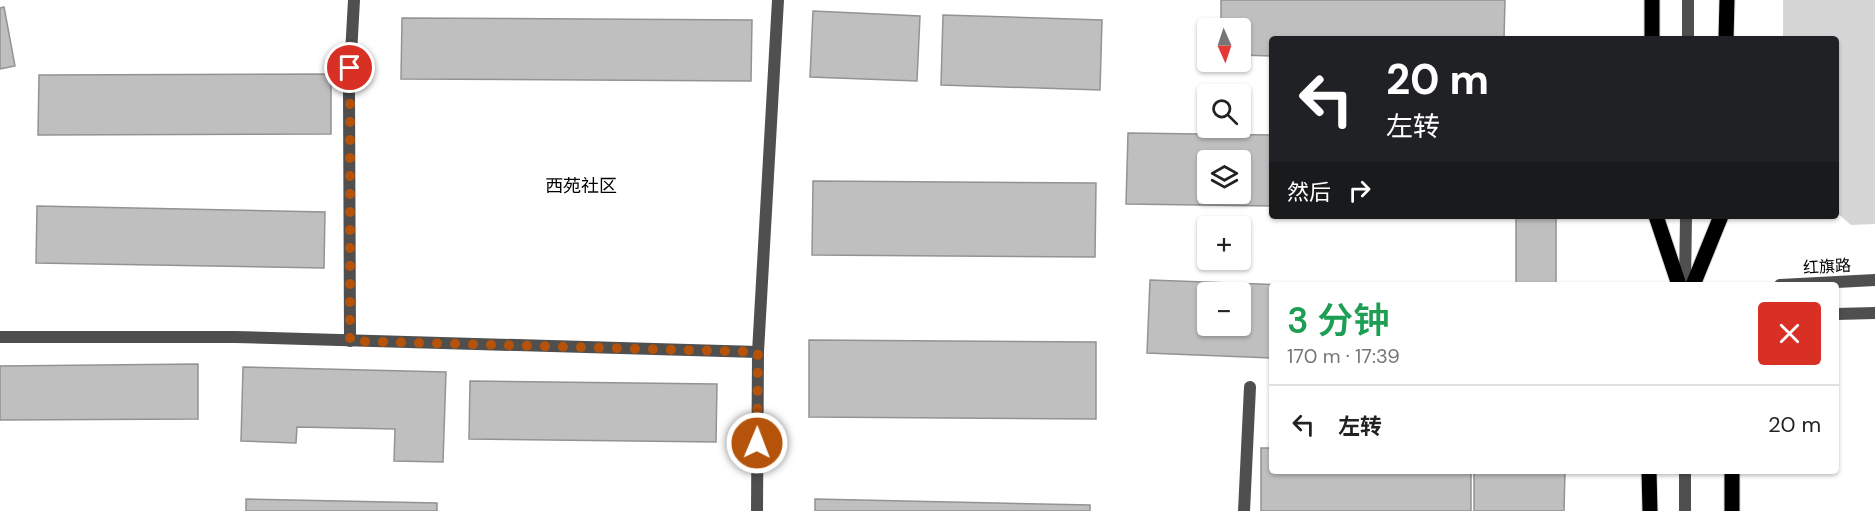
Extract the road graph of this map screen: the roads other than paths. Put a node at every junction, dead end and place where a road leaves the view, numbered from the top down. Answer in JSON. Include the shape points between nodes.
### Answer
{"nodes":[{"id":1,"x":354,"y":0,"type":"edge"},
{"id":2,"x":778,"y":0,"type":"edge"},
{"id":3,"x":1652,"y":0,"type":"edge"},
{"id":4,"x":1688,"y":0,"type":"edge"},
{"id":5,"x":1727,"y":0,"type":"edge"},
{"id":6,"x":1652,"y":36,"type":"edge"},
{"id":7,"x":1688,"y":36,"type":"edge"},
{"id":8,"x":1726,"y":36,"type":"edge"},
{"id":9,"x":1657,"y":219,"type":"edge"},
{"id":10,"x":1686,"y":219,"type":"edge"},
{"id":11,"x":1720,"y":219,"type":"edge"},
{"id":12,"x":1875,"y":280,"type":"edge"},
{"id":13,"x":1678,"y":282,"type":"edge"},
{"id":14,"x":1685,"y":282,"type":"edge"},
{"id":15,"x":1694,"y":282,"type":"edge"},
{"id":16,"x":1837,"y":282,"type":"edge"},
{"id":17,"x":1875,"y":312,"type":"edge"},
{"id":18,"x":1839,"y":314,"type":"edge"},
{"id":19,"x":0,"y":337,"type":"edge"},
{"id":20,"x":350,"y":341,"type":"junction"},
{"id":21,"x":758,"y":352,"type":"junction"},
{"id":22,"x":1250,"y":387,"type":"dead end"},
{"id":23,"x":1649,"y":474,"type":"edge"},
{"id":24,"x":1685,"y":474,"type":"edge"},
{"id":25,"x":1732,"y":474,"type":"edge"},
{"id":26,"x":757,"y":511,"type":"edge"},
{"id":27,"x":1244,"y":511,"type":"edge"},
{"id":28,"x":1650,"y":511,"type":"edge"},
{"id":29,"x":1685,"y":511,"type":"edge"},
{"id":30,"x":1732,"y":511,"type":"edge"}],
"edges":[{"from":1,"to":20,"type":"street","via":[[349,90]]},
{"from":2,"to":21,"type":"street"},
{"from":3,"to":6,"type":"main road"},
{"from":4,"to":7,"type":"street"},
{"from":5,"to":8,"type":"main road"},
{"from":9,"to":13,"type":"main road"},
{"from":10,"to":14,"type":"street"},
{"from":11,"to":15,"type":"main road"},
{"from":12,"to":16,"type":"street","name":"红旗路"},
{"from":17,"to":18,"type":"street"},
{"from":19,"to":20,"type":"street"},
{"from":20,"to":21,"type":"street"},
{"from":21,"to":26,"type":"street"},
{"from":22,"to":27,"type":"street"},
{"from":23,"to":28,"type":"main road"},
{"from":24,"to":29,"type":"street"},
{"from":25,"to":30,"type":"main road"}]}
